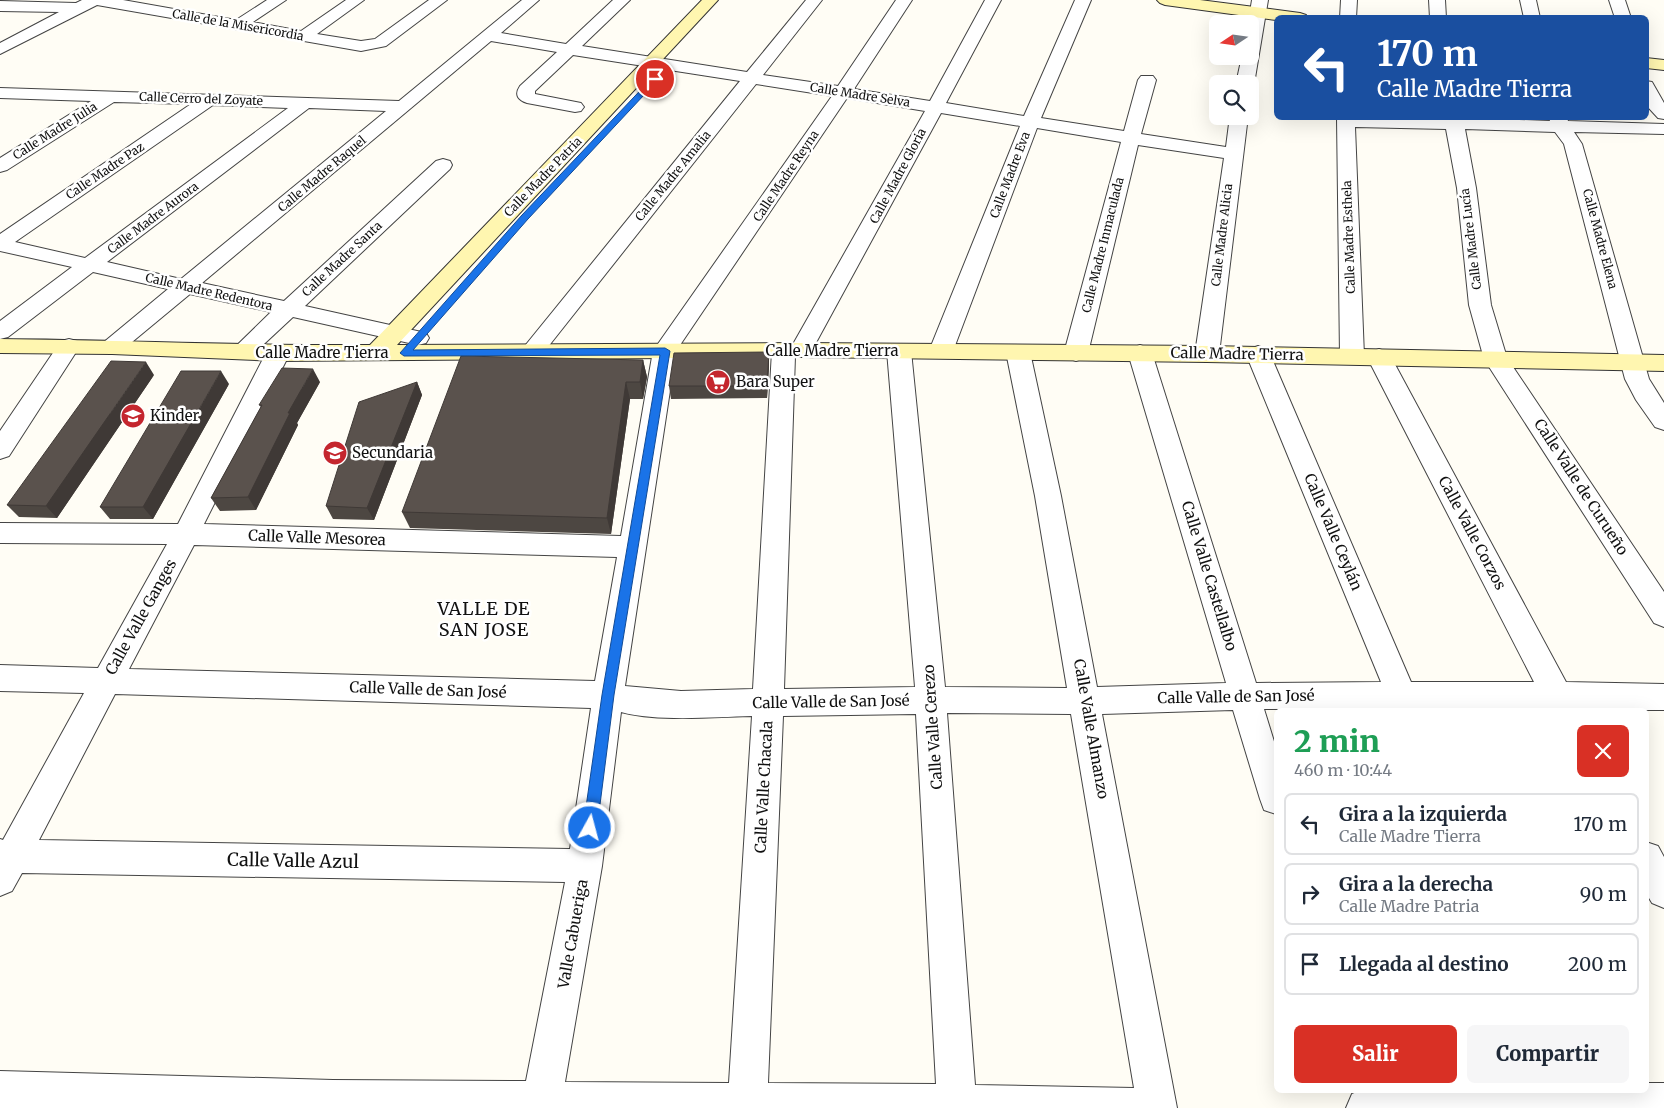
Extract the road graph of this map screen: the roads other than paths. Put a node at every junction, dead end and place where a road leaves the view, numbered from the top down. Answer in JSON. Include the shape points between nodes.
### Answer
{"nodes":[{"id":1,"x":95,"y":0,"type":"edge"},
{"id":2,"x":191,"y":0,"type":"edge"},
{"id":3,"x":278,"y":0,"type":"edge"},
{"id":4,"x":356,"y":0,"type":"edge"},
{"id":5,"x":439,"y":0,"type":"edge"},
{"id":6,"x":531,"y":0,"type":"edge"},
{"id":7,"x":622,"y":0,"type":"edge"},
{"id":8,"x":710,"y":0,"type":"edge"},
{"id":9,"x":728,"y":0,"type":"edge"},
{"id":10,"x":814,"y":0,"type":"edge"},
{"id":11,"x":904,"y":0,"type":"edge"},
{"id":12,"x":993,"y":0,"type":"edge"},
{"id":13,"x":1083,"y":0,"type":"edge"},
{"id":14,"x":1170,"y":0,"type":"edge"},
{"id":15,"x":1349,"y":0,"type":"edge"},
{"id":16,"x":1437,"y":0,"type":"edge"},
{"id":17,"x":1528,"y":0,"type":"edge"},
{"id":18,"x":1617,"y":0,"type":"edge"},
{"id":19,"x":0,"y":6,"type":"edge"},
{"id":20,"x":1259,"y":6,"type":"edge"},
{"id":21,"x":78,"y":8,"type":"junction"},
{"id":22,"x":169,"y":13,"type":"junction"},
{"id":23,"x":1290,"y":15,"type":"edge"},
{"id":24,"x":1348,"y":15,"type":"edge"},
{"id":25,"x":1438,"y":15,"type":"edge"},
{"id":26,"x":1531,"y":15,"type":"edge"},
{"id":27,"x":1622,"y":15,"type":"edge"},
{"id":28,"x":238,"y":25,"type":"junction"},
{"id":29,"x":487,"y":36,"type":"junction"},
{"id":30,"x":302,"y":37,"type":"junction"},
{"id":31,"x":1,"y":47,"type":"edge"},
{"id":32,"x":569,"y":49,"type":"junction"},
{"id":33,"x":660,"y":63,"type":"junction"},
{"id":34,"x":1649,"y":63,"type":"edge"},
{"id":35,"x":1664,"y":65,"type":"edge"},
{"id":36,"x":752,"y":78,"type":"junction"},
{"id":37,"x":1147,"y":80,"type":"dead end"},
{"id":38,"x":843,"y":92,"type":"junction"},
{"id":39,"x":0,"y":93,"type":"edge"},
{"id":40,"x":18,"y":93,"type":"junction"},
{"id":41,"x":1649,"y":93,"type":"edge"},
{"id":42,"x":111,"y":96,"type":"junction"},
{"id":43,"x":209,"y":100,"type":"junction"},
{"id":44,"x":305,"y":103,"type":"junction"},
{"id":45,"x":0,"y":104,"type":"edge"},
{"id":46,"x":402,"y":106,"type":"junction"},
{"id":47,"x":575,"y":107,"type":"dead end"},
{"id":48,"x":935,"y":107,"type":"junction"},
{"id":49,"x":1664,"y":114,"type":"edge"},
{"id":50,"x":1346,"y":120,"type":"edge"},
{"id":51,"x":1400,"y":120,"type":"edge"},
{"id":52,"x":1454,"y":121,"type":"edge"},
{"id":53,"x":1030,"y":122,"type":"junction"},
{"id":54,"x":1560,"y":122,"type":"edge"},
{"id":55,"x":1237,"y":125,"type":"edge"},
{"id":56,"x":1664,"y":129,"type":"edge"},
{"id":57,"x":1130,"y":138,"type":"junction"},
{"id":58,"x":1232,"y":154,"type":"junction"},
{"id":59,"x":443,"y":165,"type":"dead end"},
{"id":60,"x":0,"y":166,"type":"edge"},
{"id":61,"x":0,"y":244,"type":"edge"},
{"id":62,"x":90,"y":265,"type":"junction"},
{"id":63,"x":186,"y":287,"type":"junction"},
{"id":64,"x":456,"y":295,"type":"dead end"},
{"id":65,"x":287,"y":310,"type":"junction"},
{"id":66,"x":0,"y":332,"type":"edge"},
{"id":67,"x":412,"y":337,"type":"junction"},
{"id":68,"x":0,"y":346,"type":"edge"},
{"id":69,"x":69,"y":346,"type":"junction"},
{"id":70,"x":112,"y":347,"type":"junction"},
{"id":71,"x":792,"y":350,"type":"junction"},
{"id":72,"x":665,"y":351,"type":"junction"},
{"id":73,"x":899,"y":351,"type":"junction"},
{"id":74,"x":242,"y":352,"type":"junction"},
{"id":75,"x":532,"y":352,"type":"junction"},
{"id":76,"x":941,"y":352,"type":"junction"},
{"id":77,"x":1018,"y":352,"type":"junction"},
{"id":78,"x":1076,"y":352,"type":"junction"},
{"id":79,"x":278,"y":353,"type":"junction"},
{"id":80,"x":1140,"y":353,"type":"junction"},
{"id":81,"x":1207,"y":354,"type":"junction"},
{"id":82,"x":1258,"y":354,"type":"junction"},
{"id":83,"x":1352,"y":356,"type":"junction"},
{"id":84,"x":1379,"y":357,"type":"junction"},
{"id":85,"x":1496,"y":359,"type":"junction"},
{"id":86,"x":1634,"y":363,"type":"junction"},
{"id":87,"x":1664,"y":363,"type":"edge"},
{"id":88,"x":1664,"y":421,"type":"edge"},
{"id":89,"x":3,"y":440,"type":"edge"},
{"id":90,"x":0,"y":533,"type":"edge"},
{"id":91,"x":186,"y":534,"type":"junction"},
{"id":92,"x":634,"y":547,"type":"junction"},
{"id":93,"x":1664,"y":615,"type":"edge"},
{"id":94,"x":0,"y":678,"type":"edge"},
{"id":95,"x":106,"y":681,"type":"junction"},
{"id":96,"x":608,"y":695,"type":"junction"},
{"id":97,"x":1246,"y":696,"type":"junction"},
{"id":98,"x":1664,"y":697,"type":"edge"},
{"id":99,"x":931,"y":700,"type":"junction"},
{"id":100,"x":1086,"y":701,"type":"junction"},
{"id":101,"x":1560,"y":702,"type":"edge"},
{"id":102,"x":768,"y":703,"type":"junction"},
{"id":103,"x":1405,"y":703,"type":"edge"},
{"id":104,"x":1274,"y":793,"type":"edge"},
{"id":105,"x":1649,"y":863,"type":"edge"},
{"id":106,"x":4,"y":864,"type":"edge"},
{"id":107,"x":585,"y":866,"type":"junction"},
{"id":108,"x":1664,"y":890,"type":"edge"},
{"id":109,"x":0,"y":1091,"type":"edge"},
{"id":110,"x":1362,"y":1093,"type":"edge"},
{"id":111,"x":64,"y":1100,"type":"edge"},
{"id":112,"x":1576,"y":1101,"type":"edge"},
{"id":113,"x":542,"y":1102,"type":"junction"},
{"id":114,"x":1664,"y":1103,"type":"edge"},
{"id":115,"x":333,"y":1104,"type":"edge"},
{"id":116,"x":747,"y":1104,"type":"junction"},
{"id":117,"x":958,"y":1104,"type":"junction"},
{"id":118,"x":1150,"y":1108,"type":"edge"},
{"id":119,"x":1158,"y":1108,"type":"edge"},
{"id":120,"x":1366,"y":1108,"type":"edge"}],
"edges":[{"from":1,"to":21,"type":"street"},
{"from":1,"to":22,"type":"street","name":"Calle de la Misericordia"},
{"from":2,"to":22,"type":"street"},
{"from":3,"to":28,"type":"street"},
{"from":4,"to":30,"type":"street"},
{"from":5,"to":30,"type":"street","name":"Calle de la Misericordia","via":[[380,43],[361,46]]},
{"from":6,"to":29,"type":"street","name":"Calle Madre Raquel"},
{"from":7,"to":32,"type":"street"},
{"from":8,"to":33,"type":"street","name":"Calle Madre Patria"},
{"from":9,"to":33,"type":"street","name":"Calle Madre Patria"},
{"from":10,"to":36,"type":"street","name":"Calle Madre Amalia"},
{"from":11,"to":38,"type":"street","name":"Calle Madre Reyna"},
{"from":12,"to":48,"type":"street","name":"Calle Madre Gloria"},
{"from":13,"to":53,"type":"street","name":"Calle Madre Eva"},
{"from":14,"to":20,"type":"street"},
{"from":15,"to":24,"type":"street"},
{"from":16,"to":25,"type":"street"},
{"from":17,"to":26,"type":"street"},
{"from":18,"to":27,"type":"street"},
{"from":19,"to":21,"type":"street"},
{"from":20,"to":23,"type":"street"},
{"from":21,"to":31,"type":"street"},
{"from":22,"to":28,"type":"street","name":"Calle de la Misericordia"},
{"from":28,"to":30,"type":"street","name":"Calle de la Misericordia"},
{"from":29,"to":32,"type":"street","name":"Calle Madre Selva"},
{"from":29,"to":46,"type":"street","name":"Calle Madre Raquel"},
{"from":32,"to":33,"type":"street","name":"Calle Madre Selva"},
{"from":32,"to":47,"type":"street","via":[[525,94],[533,99]]},
{"from":33,"to":36,"type":"street","name":"Calle Madre Selva"},
{"from":33,"to":64,"type":"street","name":"Calle Madre Patria"},
{"from":33,"to":67,"type":"street","name":"Calle Madre Patria"},
{"from":34,"to":35,"type":"street"},
{"from":36,"to":38,"type":"street","name":"Calle Madre Selva"},
{"from":36,"to":75,"type":"street","name":"Calle Madre Amalia"},
{"from":37,"to":57,"type":"street","name":"Calle Madre Inmaculada"},
{"from":38,"to":48,"type":"street","name":"Calle Madre Selva"},
{"from":38,"to":72,"type":"street","name":"Calle Madre Reyna"},
{"from":39,"to":40,"type":"street","name":"Calle Cerro del Zoyate"},
{"from":40,"to":42,"type":"street","name":"Calle Cerro del Zoyate"},
{"from":40,"to":45,"type":"street"},
{"from":41,"to":49,"type":"street"},
{"from":42,"to":43,"type":"street","name":"Calle Cerro del Zoyate"},
{"from":42,"to":60,"type":"street","name":"Calle Madre Julia"},
{"from":43,"to":44,"type":"street","name":"Calle Cerro del Zoyate"},
{"from":43,"to":61,"type":"street","name":"Calle Madre Paz"},
{"from":44,"to":46,"type":"street","name":"Calle Cerro del Zoyate"},
{"from":44,"to":62,"type":"street","name":"Calle Madre Aurora"},
{"from":46,"to":63,"type":"street","name":"Calle Madre Raquel"},
{"from":48,"to":53,"type":"street","name":"Calle Madre Selva"},
{"from":48,"to":71,"type":"street","name":"Calle Madre Gloria","via":[[878,214]]},
{"from":50,"to":83,"type":"street","name":"Calle Madre Esthela"},
{"from":51,"to":52,"type":"street"},
{"from":52,"to":54,"type":"street"},
{"from":52,"to":85,"type":"street","name":"Calle Madre Lucía","via":[[1469,210],[1475,281],[1482,317]]},
{"from":53,"to":57,"type":"street","name":"Calle Madre Selva"},
{"from":53,"to":76,"type":"street","name":"Calle Madre Eva"},
{"from":54,"to":56,"type":"street"},
{"from":54,"to":86,"type":"street","name":"Calle Madre Elena","via":[[1574,144]]},
{"from":55,"to":58,"type":"street","name":"Calle Madre Alicia"},
{"from":57,"to":58,"type":"street","name":"Calle Madre Selva"},
{"from":57,"to":78,"type":"street","name":"Calle Madre Inmaculada"},
{"from":58,"to":81,"type":"street","name":"Calle Madre Alicia"},
{"from":59,"to":65,"type":"street","name":"Calle Madre Santa"},
{"from":61,"to":62,"type":"street","name":"Calle Madre Redentora"},
{"from":62,"to":63,"type":"street","name":"Calle Madre Redentora"},
{"from":62,"to":66,"type":"street","name":"Calle Madre Aurora"},
{"from":63,"to":65,"type":"street","name":"Calle Madre Redentora"},
{"from":63,"to":70,"type":"street","name":"Calle Madre Raquel"},
{"from":65,"to":67,"type":"street","name":"Calle Madre Redentora"},
{"from":65,"to":74,"type":"street","name":"Calle Madre Santa"},
{"from":67,"to":75,"type":"street","name":"Calle Madre Tierra"},
{"from":67,"to":79,"type":"street","name":"Calle Madre Tierra","via":[[376,353]]},
{"from":68,"to":69,"type":"street","name":"Calle Madre Tierra"},
{"from":69,"to":70,"type":"street","name":"Calle Madre Tierra"},
{"from":69,"to":89,"type":"street"},
{"from":70,"to":74,"type":"street","name":"Calle Madre Tierra"},
{"from":71,"to":72,"type":"street","name":"Calle Madre Tierra"},
{"from":71,"to":73,"type":"street","name":"Calle Madre Tierra"},
{"from":71,"to":102,"type":"street","name":"Calle Valle Chacala"},
{"from":72,"to":75,"type":"street","name":"Calle Madre Tierra"},
{"from":72,"to":92,"type":"street","name":"Valle Cabueriga"},
{"from":73,"to":76,"type":"street","name":"Calle Madre Tierra"},
{"from":73,"to":99,"type":"street","name":"Calle Valle Cerezo"},
{"from":74,"to":79,"type":"street","name":"Calle Madre Tierra"},
{"from":76,"to":77,"type":"street","name":"Calle Madre Tierra"},
{"from":77,"to":78,"type":"street","name":"Calle Madre Tierra"},
{"from":77,"to":100,"type":"street","name":"Calle Valle Almanzo"},
{"from":78,"to":80,"type":"street","name":"Calle Madre Tierra"},
{"from":79,"to":91,"type":"street","name":"Calle Valle Ganges"},
{"from":80,"to":81,"type":"street","name":"Calle Madre Tierra"},
{"from":80,"to":97,"type":"street","name":"Calle Valle Castellalbo"},
{"from":81,"to":82,"type":"street","name":"Calle Madre Tierra"},
{"from":82,"to":83,"type":"street","name":"Calle Madre Tierra"},
{"from":82,"to":103,"type":"street","name":"Calle Valle Ceylán"},
{"from":83,"to":84,"type":"street","name":"Calle Madre Tierra"},
{"from":84,"to":85,"type":"street","name":"Calle Madre Tierra"},
{"from":84,"to":101,"type":"street","name":"Calle Valle Corzos"},
{"from":85,"to":86,"type":"street","name":"Calle Madre Tierra"},
{"from":85,"to":93,"type":"street","name":"Calle Valle de Curueño"},
{"from":86,"to":87,"type":"street","name":"Calle Madre Tierra"},
{"from":86,"to":88,"type":"street","name":"Calle Madre Elena","via":[[1638,382]]},
{"from":90,"to":91,"type":"street","name":"Calle Valle Mesorea"},
{"from":91,"to":92,"type":"street","name":"Calle Valle Mesorea"},
{"from":91,"to":95,"type":"street","name":"Calle Valle Ganges"},
{"from":92,"to":96,"type":"street","name":"Valle Cabueriga"},
{"from":94,"to":95,"type":"street","name":"Calle Valle de San José"},
{"from":95,"to":96,"type":"street","name":"Calle Valle de San José"},
{"from":95,"to":106,"type":"street","name":"Calle Valle Ganges"},
{"from":96,"to":102,"type":"street","name":"Calle Valle de San José","via":[[630,702]]},
{"from":96,"to":107,"type":"street","name":"Valle Cabueriga"},
{"from":97,"to":100,"type":"street","name":"Calle Valle de San José"},
{"from":97,"to":103,"type":"street","name":"Calle Valle de San José"},
{"from":97,"to":104,"type":"street","name":"Calle Valle Castellalbo"},
{"from":98,"to":101,"type":"street","name":"Calle Valle de San José"},
{"from":99,"to":100,"type":"street","name":"Calle Valle de San José"},
{"from":99,"to":102,"type":"street","name":"Calle Valle de San José"},
{"from":99,"to":117,"type":"street","name":"Calle Valle Cerezo"},
{"from":100,"to":119,"type":"street","name":"Calle Valle Almanzo"},
{"from":101,"to":103,"type":"street","name":"Calle Valle de San José"},
{"from":102,"to":116,"type":"street","name":"Calle Valle Chacala"},
{"from":105,"to":108,"type":"street"},
{"from":106,"to":107,"type":"street","name":"Calle Valle Azul"},
{"from":107,"to":113,"type":"street","name":"Valle Cabueriga"},
{"from":109,"to":111,"type":"street"},
{"from":110,"to":120,"type":"street"},
{"from":111,"to":115,"type":"street"},
{"from":112,"to":114,"type":"street"},
{"from":112,"to":120,"type":"street"},
{"from":113,"to":115,"type":"street"},
{"from":113,"to":116,"type":"street"},
{"from":116,"to":117,"type":"street"},
{"from":117,"to":118,"type":"street"}]}
